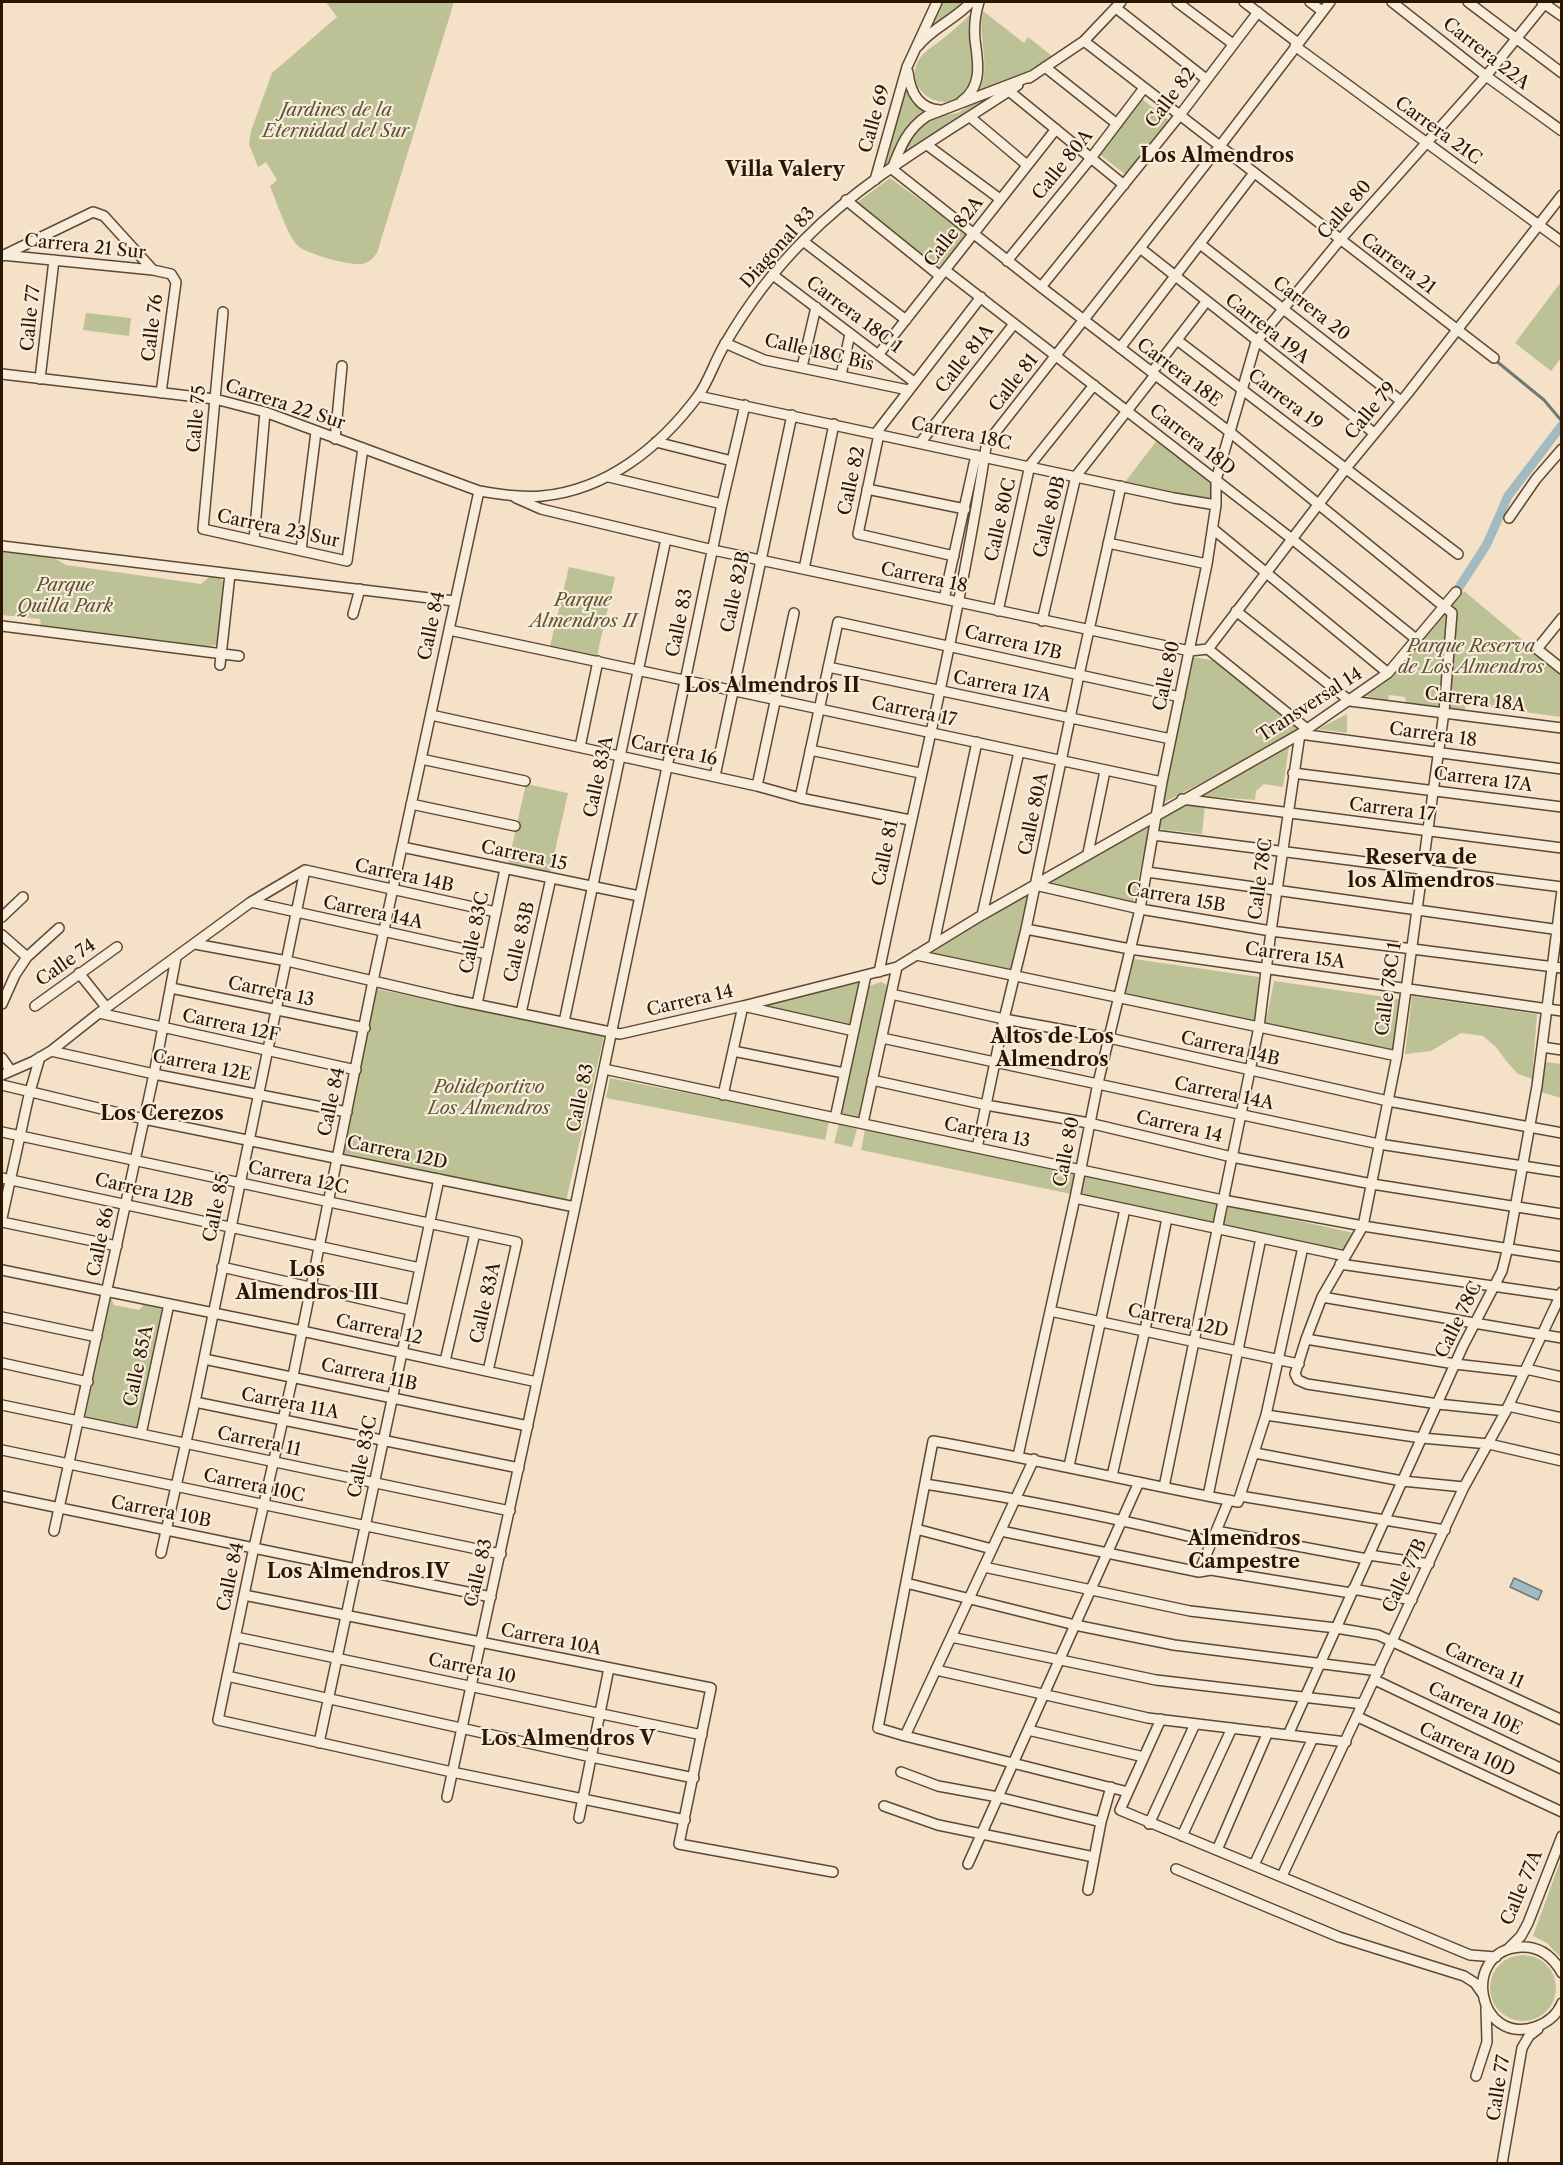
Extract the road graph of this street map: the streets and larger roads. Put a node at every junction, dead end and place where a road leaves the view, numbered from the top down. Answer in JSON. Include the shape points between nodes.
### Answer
{"nodes":[{"id":1,"x":937,"y":2,"type":"edge"},
{"id":2,"x":971,"y":2,"type":"edge"},
{"id":3,"x":979,"y":2,"type":"edge"},
{"id":4,"x":1177,"y":2,"type":"edge"},
{"id":5,"x":1244,"y":2,"type":"edge"},
{"id":6,"x":1310,"y":2,"type":"edge"},
{"id":7,"x":1330,"y":2,"type":"edge"},
{"id":8,"x":1392,"y":2,"type":"edge"},
{"id":9,"x":1468,"y":2,"type":"edge"},
{"id":10,"x":1544,"y":2,"type":"edge"},
{"id":11,"x":1118,"y":5,"type":"edge"},
{"id":12,"x":1322,"y":11,"type":"junction"},
{"id":13,"x":1257,"y":12,"type":"junction"},
{"id":14,"x":1562,"y":16,"type":"edge"},
{"id":15,"x":1517,"y":39,"type":"junction"},
{"id":16,"x":1084,"y":41,"type":"junction"},
{"id":17,"x":1233,"y":44,"type":"junction"},
{"id":18,"x":1297,"y":45,"type":"junction"},
{"id":19,"x":912,"y":55,"type":"junction"},
{"id":20,"x":907,"y":67,"type":"junction"},
{"id":21,"x":1045,"y":67,"type":"junction"},
{"id":22,"x":1562,"y":74,"type":"edge"},
{"id":23,"x":1034,"y":75,"type":"junction"},
{"id":24,"x":1486,"y":76,"type":"junction"},
{"id":25,"x":1206,"y":79,"type":"junction"},
{"id":26,"x":1144,"y":88,"type":"junction"},
{"id":27,"x":1009,"y":91,"type":"junction"},
{"id":28,"x":955,"y":106,"type":"junction"},
{"id":29,"x":945,"y":110,"type":"junction"},
{"id":30,"x":1180,"y":115,"type":"junction"},
{"id":31,"x":970,"y":117,"type":"junction"},
{"id":32,"x":1117,"y":124,"type":"junction"},
{"id":33,"x":1056,"y":129,"type":"junction"},
{"id":34,"x":1562,"y":132,"type":"edge"},
{"id":35,"x":1426,"y":142,"type":"junction"},
{"id":36,"x":927,"y":145,"type":"junction"},
{"id":37,"x":1220,"y":146,"type":"junction"},
{"id":38,"x":1091,"y":158,"type":"junction"},
{"id":39,"x":1027,"y":165,"type":"junction"},
{"id":40,"x":892,"y":169,"type":"junction"},
{"id":41,"x":1254,"y":172,"type":"junction"},
{"id":42,"x":875,"y":180,"type":"junction"},
{"id":43,"x":1124,"y":185,"type":"junction"},
{"id":44,"x":1562,"y":195,"type":"edge"},
{"id":45,"x":846,"y":200,"type":"junction"},
{"id":46,"x":1000,"y":200,"type":"junction"},
{"id":47,"x":1539,"y":224,"type":"junction"},
{"id":48,"x":973,"y":234,"type":"junction"},
{"id":49,"x":1340,"y":240,"type":"junction"},
{"id":50,"x":802,"y":241,"type":"junction"},
{"id":51,"x":1562,"y":242,"type":"edge"},
{"id":52,"x":1200,"y":244,"type":"junction"},
{"id":53,"x":1140,"y":248,"type":"junction"},
{"id":54,"x":2,"y":255,"type":"edge"},
{"id":55,"x":54,"y":260,"type":"junction"},
{"id":56,"x":2,"y":261,"type":"edge"},
{"id":57,"x":1007,"y":261,"type":"junction"},
{"id":58,"x":153,"y":270,"type":"junction"},
{"id":59,"x":166,"y":272,"type":"joint"},
{"id":60,"x":943,"y":273,"type":"junction"},
{"id":61,"x":773,"y":274,"type":"junction"},
{"id":62,"x":1175,"y":277,"type":"junction"},
{"id":63,"x":1041,"y":288,"type":"junction"},
{"id":64,"x":981,"y":297,"type":"junction"},
{"id":65,"x":1206,"y":302,"type":"junction"},
{"id":66,"x":816,"y":307,"type":"junction"},
{"id":67,"x":1282,"y":308,"type":"junction"},
{"id":68,"x":223,"y":312,"type":"dead end"},
{"id":69,"x":906,"y":320,"type":"junction"},
{"id":70,"x":1084,"y":320,"type":"junction"},
{"id":71,"x":1014,"y":324,"type":"junction"},
{"id":72,"x":1457,"y":330,"type":"junction"},
{"id":73,"x":850,"y":334,"type":"junction"},
{"id":74,"x":1177,"y":339,"type":"junction"},
{"id":75,"x":1256,"y":342,"type":"junction"},
{"id":76,"x":725,"y":343,"type":"junction"},
{"id":77,"x":1120,"y":348,"type":"junction"},
{"id":78,"x":878,"y":355,"type":"junction"},
{"id":79,"x":1056,"y":356,"type":"junction"},
{"id":80,"x":1494,"y":358,"type":"dead end"},
{"id":81,"x":342,"y":366,"type":"dead end"},
{"id":82,"x":802,"y":367,"type":"junction"},
{"id":83,"x":2,"y":374,"type":"edge"},
{"id":84,"x":1153,"y":374,"type":"junction"},
{"id":85,"x":841,"y":375,"type":"junction"},
{"id":86,"x":40,"y":379,"type":"junction"},
{"id":87,"x":1094,"y":385,"type":"junction"},
{"id":88,"x":911,"y":386,"type":"junction"},
{"id":89,"x":1243,"y":389,"type":"junction"},
{"id":90,"x":161,"y":393,"type":"junction"},
{"id":91,"x":698,"y":396,"type":"junction"},
{"id":92,"x":215,"y":399,"type":"junction"},
{"id":93,"x":1401,"y":401,"type":"junction"},
{"id":94,"x":745,"y":405,"type":"junction"},
{"id":95,"x":1128,"y":410,"type":"junction"},
{"id":96,"x":265,"y":412,"type":"junction"},
{"id":97,"x":792,"y":415,"type":"junction"},
{"id":98,"x":834,"y":424,"type":"junction"},
{"id":99,"x":316,"y":432,"type":"junction"},
{"id":100,"x":1231,"y":433,"type":"junction"},
{"id":101,"x":1374,"y":433,"type":"junction"},
{"id":102,"x":877,"y":434,"type":"junction"},
{"id":103,"x":335,"y":439,"type":"junction"},
{"id":104,"x":656,"y":442,"type":"junction"},
{"id":105,"x":920,"y":443,"type":"junction"},
{"id":106,"x":363,"y":448,"type":"junction"},
{"id":107,"x":1562,"y":449,"type":"edge"},
{"id":108,"x":980,"y":455,"type":"junction"},
{"id":109,"x":732,"y":461,"type":"junction"},
{"id":110,"x":1030,"y":465,"type":"junction"},
{"id":111,"x":1347,"y":467,"type":"junction"},
{"id":112,"x":1076,"y":476,"type":"junction"},
{"id":113,"x":609,"y":477,"type":"junction"},
{"id":114,"x":1216,"y":480,"type":"junction"},
{"id":115,"x":1121,"y":486,"type":"junction"},
{"id":116,"x":867,"y":489,"type":"junction"},
{"id":117,"x":479,"y":491,"type":"junction"},
{"id":118,"x":512,"y":496,"type":"junction"},
{"id":119,"x":1319,"y":503,"type":"junction"},
{"id":120,"x":722,"y":504,"type":"junction"},
{"id":121,"x":1216,"y":505,"type":"junction"},
{"id":122,"x":964,"y":509,"type":"junction"},
{"id":123,"x":1509,"y":518,"type":"dead end"},
{"id":124,"x":203,"y":529,"type":"joint"},
{"id":125,"x":1213,"y":530,"type":"junction"},
{"id":126,"x":1292,"y":538,"type":"junction"},
{"id":127,"x":666,"y":539,"type":"junction"},
{"id":128,"x":254,"y":540,"type":"junction"},
{"id":129,"x":1108,"y":543,"type":"junction"},
{"id":130,"x":2,"y":546,"type":"edge"},
{"id":131,"x":301,"y":550,"type":"junction"},
{"id":132,"x":713,"y":550,"type":"junction"},
{"id":133,"x":1458,"y":554,"type":"dead end"},
{"id":134,"x":954,"y":556,"type":"junction"},
{"id":135,"x":760,"y":560,"type":"junction"},
{"id":136,"x":1207,"y":564,"type":"junction"},
{"id":137,"x":804,"y":569,"type":"junction"},
{"id":138,"x":1265,"y":573,"type":"junction"},
{"id":139,"x":230,"y":574,"type":"junction"},
{"id":140,"x":360,"y":589,"type":"junction"},
{"id":141,"x":1456,"y":592,"type":"dead end"},
{"id":142,"x":944,"y":599,"type":"junction"},
{"id":143,"x":454,"y":601,"type":"junction"},
{"id":144,"x":958,"y":602,"type":"junction"},
{"id":145,"x":1445,"y":605,"type":"junction"},
{"id":146,"x":998,"y":611,"type":"junction"},
{"id":147,"x":1236,"y":611,"type":"junction"},
{"id":148,"x":794,"y":613,"type":"dead end"},
{"id":149,"x":353,"y":614,"type":"dead end"},
{"id":150,"x":1562,"y":618,"type":"edge"},
{"id":151,"x":1042,"y":621,"type":"junction"},
{"id":152,"x":2,"y":626,"type":"edge"},
{"id":153,"x":448,"y":630,"type":"junction"},
{"id":154,"x":1088,"y":631,"type":"junction"},
{"id":155,"x":1416,"y":639,"type":"junction"},
{"id":156,"x":950,"y":645,"type":"junction"},
{"id":157,"x":1208,"y":649,"type":"junction"},
{"id":158,"x":1190,"y":651,"type":"junction"},
{"id":159,"x":222,"y":653,"type":"junction"},
{"id":160,"x":239,"y":656,"type":"dead end"},
{"id":161,"x":598,"y":661,"type":"junction"},
{"id":162,"x":220,"y":665,"type":"dead end"},
{"id":163,"x":828,"y":667,"type":"junction"},
{"id":164,"x":1562,"y":669,"type":"edge"},
{"id":165,"x":639,"y":670,"type":"junction"},
{"id":166,"x":1388,"y":673,"type":"junction"},
{"id":167,"x":1078,"y":675,"type":"junction"},
{"id":168,"x":685,"y":680,"type":"junction"},
{"id":169,"x":732,"y":690,"type":"junction"},
{"id":170,"x":939,"y":692,"type":"junction"},
{"id":171,"x":1180,"y":697,"type":"junction"},
{"id":172,"x":775,"y":699,"type":"junction"},
{"id":173,"x":1350,"y":701,"type":"junction"},
{"id":174,"x":818,"y":708,"type":"junction"},
{"id":175,"x":1444,"y":712,"type":"junction"},
{"id":176,"x":431,"y":715,"type":"junction"},
{"id":177,"x":1071,"y":718,"type":"junction"},
{"id":178,"x":1562,"y":728,"type":"edge"},
{"id":179,"x":932,"y":732,"type":"junction"},
{"id":180,"x":1304,"y":732,"type":"junction"},
{"id":181,"x":1171,"y":740,"type":"junction"},
{"id":182,"x":977,"y":742,"type":"junction"},
{"id":183,"x":580,"y":747,"type":"junction"},
{"id":184,"x":810,"y":750,"type":"junction"},
{"id":185,"x":1018,"y":752,"type":"junction"},
{"id":186,"x":1438,"y":752,"type":"junction"},
{"id":187,"x":621,"y":756,"type":"junction"},
{"id":188,"x":421,"y":759,"type":"junction"},
{"id":189,"x":1062,"y":761,"type":"junction"},
{"id":190,"x":667,"y":766,"type":"junction"},
{"id":191,"x":1562,"y":769,"type":"edge"},
{"id":192,"x":1104,"y":771,"type":"junction"},
{"id":193,"x":921,"y":773,"type":"junction"},
{"id":194,"x":1293,"y":773,"type":"junction"},
{"id":195,"x":715,"y":776,"type":"junction"},
{"id":196,"x":525,"y":781,"type":"dead end"},
{"id":197,"x":1162,"y":782,"type":"junction"},
{"id":198,"x":757,"y":786,"type":"junction"},
{"id":199,"x":1433,"y":790,"type":"junction"},
{"id":200,"x":800,"y":798,"type":"junction"},
{"id":201,"x":1182,"y":799,"type":"junction"},
{"id":202,"x":411,"y":804,"type":"junction"},
{"id":203,"x":1562,"y":807,"type":"edge"},
{"id":204,"x":1287,"y":813,"type":"junction"},
{"id":205,"x":1156,"y":815,"type":"junction"},
{"id":206,"x":910,"y":820,"type":"junction"},
{"id":207,"x":515,"y":826,"type":"dead end"},
{"id":208,"x":1427,"y":831,"type":"junction"},
{"id":209,"x":1153,"y":835,"type":"junction"},
{"id":210,"x":402,"y":847,"type":"junction"},
{"id":211,"x":1562,"y":848,"type":"edge"},
{"id":212,"x":1282,"y":851,"type":"junction"},
{"id":213,"x":1088,"y":853,"type":"junction"},
{"id":214,"x":505,"y":869,"type":"junction"},
{"id":215,"x":1422,"y":869,"type":"junction"},
{"id":216,"x":305,"y":870,"type":"junction"},
{"id":217,"x":1147,"y":872,"type":"junction"},
{"id":218,"x":551,"y":878,"type":"junction"},
{"id":219,"x":1035,"y":885,"type":"junction"},
{"id":220,"x":592,"y":886,"type":"junction"},
{"id":221,"x":1562,"y":889,"type":"edge"},
{"id":222,"x":1277,"y":890,"type":"junction"},
{"id":223,"x":393,"y":891,"type":"junction"},
{"id":224,"x":639,"y":896,"type":"junction"},
{"id":225,"x":23,"y":897,"type":"dead end"},
{"id":226,"x":251,"y":902,"type":"junction"},
{"id":227,"x":1140,"y":909,"type":"junction"},
{"id":228,"x":1417,"y":910,"type":"junction"},
{"id":229,"x":496,"y":912,"type":"junction"},
{"id":230,"x":297,"y":913,"type":"junction"},
{"id":231,"x":982,"y":915,"type":"junction"},
{"id":232,"x":2,"y":917,"type":"edge"},
{"id":233,"x":59,"y":928,"type":"dead end"},
{"id":234,"x":1026,"y":929,"type":"junction"},
{"id":235,"x":1559,"y":930,"type":"edge"},
{"id":236,"x":1270,"y":931,"type":"junction"},
{"id":237,"x":385,"y":932,"type":"junction"},
{"id":238,"x":2,"y":935,"type":"edge"},
{"id":239,"x":195,"y":944,"type":"junction"},
{"id":240,"x":934,"y":944,"type":"junction"},
{"id":241,"x":117,"y":948,"type":"dead end"},
{"id":242,"x":1130,"y":949,"type":"junction"},
{"id":243,"x":1411,"y":950,"type":"junction"},
{"id":244,"x":487,"y":954,"type":"junction"},
{"id":245,"x":916,"y":955,"type":"junction"},
{"id":246,"x":27,"y":957,"type":"junction"},
{"id":247,"x":176,"y":958,"type":"junction"},
{"id":248,"x":287,"y":961,"type":"junction"},
{"id":249,"x":897,"y":967,"type":"junction"},
{"id":250,"x":1266,"y":968,"type":"junction"},
{"id":251,"x":1557,"y":968,"type":"edge"},
{"id":252,"x":879,"y":972,"type":"junction"},
{"id":253,"x":78,"y":973,"type":"junction"},
{"id":254,"x":866,"y":975,"type":"junction"},
{"id":255,"x":1014,"y":975,"type":"junction"},
{"id":256,"x":373,"y":981,"type":"junction"},
{"id":257,"x":171,"y":988,"type":"junction"},
{"id":258,"x":1406,"y":988,"type":"junction"},
{"id":259,"x":4,"y":989,"type":"edge"},
{"id":260,"x":891,"y":994,"type":"junction"},
{"id":261,"x":1118,"y":997,"type":"junction"},
{"id":262,"x":2,"y":1004,"type":"edge"},
{"id":263,"x":477,"y":1004,"type":"junction"},
{"id":264,"x":35,"y":1006,"type":"dead end"},
{"id":265,"x":743,"y":1006,"type":"junction"},
{"id":266,"x":1547,"y":1008,"type":"junction"},
{"id":267,"x":102,"y":1010,"type":"junction"},
{"id":268,"x":277,"y":1010,"type":"junction"},
{"id":269,"x":1562,"y":1011,"type":"edge"},
{"id":270,"x":521,"y":1013,"type":"junction"},
{"id":271,"x":1004,"y":1019,"type":"junction"},
{"id":272,"x":564,"y":1022,"type":"junction"},
{"id":273,"x":1259,"y":1027,"type":"junction"},
{"id":274,"x":365,"y":1028,"type":"junction"},
{"id":275,"x":162,"y":1029,"type":"junction"},
{"id":276,"x":854,"y":1031,"type":"junction"},
{"id":277,"x":612,"y":1032,"type":"junction"},
{"id":278,"x":882,"y":1038,"type":"junction"},
{"id":279,"x":1108,"y":1038,"type":"junction"},
{"id":280,"x":1542,"y":1047,"type":"junction"},
{"id":281,"x":268,"y":1050,"type":"junction"},
{"id":282,"x":1562,"y":1050,"type":"edge"},
{"id":283,"x":51,"y":1051,"type":"junction"},
{"id":284,"x":733,"y":1051,"type":"junction"},
{"id":285,"x":1397,"y":1056,"type":"junction"},
{"id":286,"x":40,"y":1057,"type":"junction"},
{"id":287,"x":2,"y":1058,"type":"edge"},
{"id":288,"x":994,"y":1062,"type":"junction"},
{"id":289,"x":604,"y":1069,"type":"junction"},
{"id":290,"x":356,"y":1070,"type":"junction"},
{"id":291,"x":11,"y":1071,"type":"junction"},
{"id":292,"x":1251,"y":1071,"type":"junction"},
{"id":293,"x":844,"y":1073,"type":"junction"},
{"id":294,"x":154,"y":1074,"type":"junction"},
{"id":295,"x":2,"y":1075,"type":"edge"},
{"id":296,"x":872,"y":1080,"type":"junction"},
{"id":297,"x":1098,"y":1083,"type":"junction"},
{"id":298,"x":2,"y":1085,"type":"edge"},
{"id":299,"x":30,"y":1092,"type":"junction"},
{"id":300,"x":258,"y":1094,"type":"junction"},
{"id":301,"x":723,"y":1095,"type":"junction"},
{"id":302,"x":1388,"y":1101,"type":"junction"},
{"id":303,"x":986,"y":1105,"type":"junction"},
{"id":304,"x":347,"y":1112,"type":"junction"},
{"id":305,"x":1241,"y":1114,"type":"junction"},
{"id":306,"x":835,"y":1118,"type":"junction"},
{"id":307,"x":144,"y":1119,"type":"junction"},
{"id":308,"x":1089,"y":1123,"type":"junction"},
{"id":309,"x":863,"y":1124,"type":"junction"},
{"id":310,"x":1530,"y":1126,"type":"junction"},
{"id":311,"x":2,"y":1132,"type":"edge"},
{"id":312,"x":1562,"y":1133,"type":"edge"},
{"id":313,"x":20,"y":1136,"type":"junction"},
{"id":314,"x":248,"y":1139,"type":"junction"},
{"id":315,"x":1380,"y":1144,"type":"junction"},
{"id":316,"x":977,"y":1148,"type":"junction"},
{"id":317,"x":1232,"y":1157,"type":"junction"},
{"id":318,"x":337,"y":1158,"type":"junction"},
{"id":319,"x":135,"y":1161,"type":"junction"},
{"id":320,"x":1524,"y":1165,"type":"junction"},
{"id":321,"x":1080,"y":1171,"type":"junction"},
{"id":322,"x":1562,"y":1172,"type":"edge"},
{"id":323,"x":6,"y":1179,"type":"edge"},
{"id":324,"x":439,"y":1179,"type":"junction"},
{"id":325,"x":239,"y":1182,"type":"junction"},
{"id":326,"x":1372,"y":1184,"type":"junction"},
{"id":327,"x":1075,"y":1198,"type":"junction"},
{"id":328,"x":1223,"y":1200,"type":"junction"},
{"id":329,"x":328,"y":1202,"type":"junction"},
{"id":330,"x":126,"y":1204,"type":"junction"},
{"id":331,"x":1515,"y":1206,"type":"junction"},
{"id":332,"x":575,"y":1207,"type":"junction"},
{"id":333,"x":1125,"y":1209,"type":"junction"},
{"id":334,"x":1562,"y":1214,"type":"edge"},
{"id":335,"x":1167,"y":1218,"type":"junction"},
{"id":336,"x":2,"y":1220,"type":"edge"},
{"id":337,"x":429,"y":1223,"type":"junction"},
{"id":338,"x":1363,"y":1226,"type":"junction"},
{"id":339,"x":230,"y":1228,"type":"junction"},
{"id":340,"x":1217,"y":1228,"type":"junction"},
{"id":341,"x":475,"y":1233,"type":"junction"},
{"id":342,"x":1261,"y":1238,"type":"junction"},
{"id":343,"x":517,"y":1242,"type":"joint"},
{"id":344,"x":117,"y":1246,"type":"junction"},
{"id":345,"x":319,"y":1247,"type":"junction"},
{"id":346,"x":1508,"y":1247,"type":"junction"},
{"id":347,"x":1303,"y":1248,"type":"junction"},
{"id":348,"x":1562,"y":1257,"type":"edge"},
{"id":349,"x":1343,"y":1260,"type":"junction"},
{"id":350,"x":222,"y":1267,"type":"junction"},
{"id":351,"x":420,"y":1268,"type":"junction"},
{"id":352,"x":2,"y":1270,"type":"edge"},
{"id":353,"x":311,"y":1288,"type":"junction"},
{"id":354,"x":1493,"y":1288,"type":"junction"},
{"id":355,"x":108,"y":1292,"type":"junction"},
{"id":356,"x":1561,"y":1295,"type":"edge"},
{"id":357,"x":1322,"y":1297,"type":"junction"},
{"id":358,"x":169,"y":1304,"type":"junction"},
{"id":359,"x":410,"y":1310,"type":"junction"},
{"id":360,"x":1050,"y":1311,"type":"junction"},
{"id":361,"x":213,"y":1313,"type":"junction"},
{"id":362,"x":2,"y":1317,"type":"edge"},
{"id":363,"x":1102,"y":1322,"type":"junction"},
{"id":364,"x":1475,"y":1324,"type":"junction"},
{"id":365,"x":1145,"y":1330,"type":"junction"},
{"id":366,"x":302,"y":1331,"type":"junction"},
{"id":367,"x":1542,"y":1334,"type":"junction"},
{"id":368,"x":97,"y":1337,"type":"junction"},
{"id":369,"x":1562,"y":1338,"type":"edge"},
{"id":370,"x":1306,"y":1339,"type":"junction"},
{"id":371,"x":1194,"y":1341,"type":"junction"},
{"id":372,"x":1238,"y":1351,"type":"junction"},
{"id":373,"x":402,"y":1352,"type":"junction"},
{"id":374,"x":204,"y":1359,"type":"junction"},
{"id":375,"x":1279,"y":1360,"type":"junction"},
{"id":376,"x":445,"y":1361,"type":"junction"},
{"id":377,"x":2,"y":1363,"type":"edge"},
{"id":378,"x":1299,"y":1364,"type":"junction"},
{"id":379,"x":1455,"y":1364,"type":"junction"},
{"id":380,"x":488,"y":1371,"type":"junction"},
{"id":381,"x":1526,"y":1371,"type":"junction"},
{"id":382,"x":293,"y":1376,"type":"junction"},
{"id":383,"x":1562,"y":1377,"type":"edge"},
{"id":384,"x":88,"y":1382,"type":"junction"},
{"id":385,"x":537,"y":1382,"type":"junction"},
{"id":386,"x":393,"y":1397,"type":"junction"},
{"id":387,"x":195,"y":1402,"type":"junction"},
{"id":388,"x":1437,"y":1404,"type":"junction"},
{"id":389,"x":2,"y":1405,"type":"edge"},
{"id":390,"x":1507,"y":1408,"type":"junction"},
{"id":391,"x":1266,"y":1415,"type":"junction"},
{"id":392,"x":1562,"y":1418,"type":"edge"},
{"id":393,"x":283,"y":1419,"type":"junction"},
{"id":394,"x":79,"y":1421,"type":"junction"},
{"id":395,"x":528,"y":1426,"type":"junction"},
{"id":396,"x":141,"y":1434,"type":"junction"},
{"id":397,"x":1422,"y":1438,"type":"junction"},
{"id":398,"x":383,"y":1439,"type":"junction"},
{"id":399,"x":186,"y":1444,"type":"junction"},
{"id":400,"x":1489,"y":1444,"type":"junction"},
{"id":401,"x":2,"y":1450,"type":"edge"},
{"id":402,"x":1255,"y":1453,"type":"junction"},
{"id":403,"x":1018,"y":1456,"type":"junction"},
{"id":404,"x":1034,"y":1459,"type":"junction"},
{"id":405,"x":1562,"y":1461,"type":"edge"},
{"id":406,"x":273,"y":1462,"type":"junction"},
{"id":407,"x":69,"y":1465,"type":"junction"},
{"id":408,"x":1069,"y":1466,"type":"junction"},
{"id":409,"x":519,"y":1468,"type":"junction"},
{"id":410,"x":1112,"y":1476,"type":"junction"},
{"id":411,"x":1402,"y":1481,"type":"junction"},
{"id":412,"x":1139,"y":1482,"type":"junction"},
{"id":413,"x":374,"y":1483,"type":"junction"},
{"id":414,"x":925,"y":1484,"type":"junction"},
{"id":415,"x":176,"y":1486,"type":"junction"},
{"id":416,"x":1164,"y":1487,"type":"junction"},
{"id":417,"x":1464,"y":1487,"type":"junction"},
{"id":418,"x":2,"y":1496,"type":"edge"},
{"id":419,"x":1208,"y":1496,"type":"junction"},
{"id":420,"x":1240,"y":1496,"type":"junction"},
{"id":421,"x":1016,"y":1498,"type":"junction"},
{"id":422,"x":1229,"y":1500,"type":"junction"},
{"id":423,"x":264,"y":1504,"type":"junction"},
{"id":424,"x":60,"y":1508,"type":"junction"},
{"id":425,"x":510,"y":1511,"type":"junction"},
{"id":426,"x":1386,"y":1519,"type":"junction"},
{"id":427,"x":1122,"y":1520,"type":"junction"},
{"id":428,"x":365,"y":1526,"type":"junction"},
{"id":429,"x":916,"y":1528,"type":"junction"},
{"id":430,"x":1445,"y":1530,"type":"junction"},
{"id":431,"x":54,"y":1531,"type":"dead end"},
{"id":432,"x":166,"y":1531,"type":"junction"},
{"id":433,"x":1001,"y":1531,"type":"junction"},
{"id":434,"x":1216,"y":1532,"type":"junction"},
{"id":435,"x":1212,"y":1542,"type":"junction"},
{"id":436,"x":254,"y":1547,"type":"junction"},
{"id":437,"x":992,"y":1549,"type":"junction"},
{"id":438,"x":161,"y":1553,"type":"dead end"},
{"id":439,"x":1108,"y":1553,"type":"junction"},
{"id":440,"x":501,"y":1554,"type":"junction"},
{"id":441,"x":1368,"y":1557,"type":"junction"},
{"id":442,"x":1429,"y":1564,"type":"junction"},
{"id":443,"x":984,"y":1567,"type":"junction"},
{"id":444,"x":356,"y":1569,"type":"junction"},
{"id":445,"x":1199,"y":1572,"type":"junction"},
{"id":446,"x":906,"y":1583,"type":"junction"},
{"id":447,"x":1090,"y":1590,"type":"junction"},
{"id":448,"x":1352,"y":1591,"type":"junction"},
{"id":449,"x":244,"y":1594,"type":"junction"},
{"id":450,"x":491,"y":1597,"type":"junction"},
{"id":451,"x":970,"y":1598,"type":"junction"},
{"id":452,"x":1412,"y":1600,"type":"junction"},
{"id":453,"x":346,"y":1615,"type":"junction"},
{"id":454,"x":1075,"y":1625,"type":"junction"},
{"id":455,"x":1336,"y":1628,"type":"junction"},
{"id":456,"x":236,"y":1636,"type":"junction"},
{"id":457,"x":951,"y":1637,"type":"junction"},
{"id":458,"x":480,"y":1642,"type":"junction"},
{"id":459,"x":1393,"y":1642,"type":"junction"},
{"id":460,"x":337,"y":1658,"type":"junction"},
{"id":461,"x":1059,"y":1659,"type":"junction"},
{"id":462,"x":1320,"y":1664,"type":"junction"},
{"id":463,"x":609,"y":1668,"type":"junction"},
{"id":464,"x":936,"y":1670,"type":"junction"},
{"id":465,"x":1377,"y":1675,"type":"junction"},
{"id":466,"x":227,"y":1676,"type":"junction"},
{"id":467,"x":471,"y":1686,"type":"junction"},
{"id":468,"x":1043,"y":1696,"type":"junction"},
{"id":469,"x":1305,"y":1698,"type":"junction"},
{"id":470,"x":328,"y":1699,"type":"junction"},
{"id":471,"x":1364,"y":1704,"type":"junction"},
{"id":472,"x":600,"y":1712,"type":"junction"},
{"id":473,"x":1358,"y":1717,"type":"junction"},
{"id":474,"x":1161,"y":1719,"type":"junction"},
{"id":475,"x":1562,"y":1720,"type":"edge"},
{"id":476,"x":1195,"y":1724,"type":"junction"},
{"id":477,"x":1232,"y":1728,"type":"junction"},
{"id":478,"x":462,"y":1729,"type":"junction"},
{"id":479,"x":1028,"y":1730,"type":"junction"},
{"id":480,"x":1268,"y":1732,"type":"junction"},
{"id":481,"x":702,"y":1735,"type":"junction"},
{"id":482,"x":1288,"y":1735,"type":"junction"},
{"id":483,"x":905,"y":1736,"type":"junction"},
{"id":484,"x":1314,"y":1738,"type":"junction"},
{"id":485,"x":1346,"y":1742,"type":"junction"},
{"id":486,"x":319,"y":1743,"type":"junction"},
{"id":487,"x":591,"y":1757,"type":"junction"},
{"id":488,"x":1144,"y":1757,"type":"junction"},
{"id":489,"x":1013,"y":1763,"type":"junction"},
{"id":490,"x":1562,"y":1769,"type":"edge"},
{"id":491,"x":452,"y":1772,"type":"junction"},
{"id":492,"x":901,"y":1772,"type":"dead end"},
{"id":493,"x":694,"y":1778,"type":"junction"},
{"id":494,"x":1111,"y":1787,"type":"junction"},
{"id":495,"x":1128,"y":1792,"type":"junction"},
{"id":496,"x":447,"y":1797,"type":"dead end"},
{"id":497,"x":998,"y":1797,"type":"junction"},
{"id":498,"x":583,"y":1799,"type":"junction"},
{"id":499,"x":884,"y":1806,"type":"dead end"},
{"id":500,"x":1562,"y":1812,"type":"edge"},
{"id":501,"x":579,"y":1818,"type":"dead end"},
{"id":502,"x":685,"y":1820,"type":"junction"},
{"id":503,"x":1101,"y":1822,"type":"junction"},
{"id":504,"x":1149,"y":1824,"type":"junction"},
{"id":505,"x":981,"y":1834,"type":"junction"},
{"id":506,"x":1182,"y":1836,"type":"junction"},
{"id":507,"x":1562,"y":1836,"type":"edge"},
{"id":508,"x":1217,"y":1850,"type":"junction"},
{"id":509,"x":1094,"y":1857,"type":"junction"},
{"id":510,"x":968,"y":1864,"type":"dead end"},
{"id":511,"x":1254,"y":1865,"type":"junction"},
{"id":512,"x":1176,"y":1869,"type":"dead end"},
{"id":513,"x":833,"y":1872,"type":"dead end"},
{"id":514,"x":1282,"y":1876,"type":"junction"},
{"id":515,"x":1088,"y":1890,"type":"dead end"},
{"id":516,"x":1507,"y":1950,"type":"junction"},
{"id":517,"x":1496,"y":1957,"type":"junction"},
{"id":518,"x":1562,"y":1973,"type":"edge"},
{"id":519,"x":1482,"y":1994,"type":"junction"},
{"id":520,"x":1562,"y":2003,"type":"edge"},
{"id":521,"x":1485,"y":2006,"type":"junction"},
{"id":522,"x":1557,"y":2016,"type":"edge"},
{"id":523,"x":1542,"y":2025,"type":"junction"},
{"id":524,"x":1476,"y":2076,"type":"dead end"},
{"id":525,"x":1502,"y":2163,"type":"edge"}],
"edges":[{"from":1,"to":19,"type":"street","name":"Calle 69"},
{"from":2,"to":19,"type":"street","via":[[928,35]]},
{"from":3,"to":28,"type":"street","via":[[975,29],[979,71],[967,98]]},
{"from":4,"to":17,"type":"street"},
{"from":5,"to":13,"type":"street","name":"Carrera 21C"},
{"from":6,"to":12,"type":"street"},
{"from":7,"to":12,"type":"street","name":"Calle 81"},
{"from":8,"to":24,"type":"street","name":"Carrera 22A"},
{"from":9,"to":15,"type":"street"},
{"from":10,"to":14,"type":"street"},
{"from":10,"to":15,"type":"street","name":"Calle 80"},
{"from":11,"to":16,"type":"street","name":"Diagonal 83"},
{"from":11,"to":25,"type":"street"},
{"from":12,"to":18,"type":"street","name":"Calle 81"},
{"from":13,"to":17,"type":"street","name":"Calle 82"},
{"from":13,"to":18,"type":"street","name":"Carrera 21C"},
{"from":15,"to":22,"type":"street"},
{"from":15,"to":24,"type":"street","name":"Calle 80"},
{"from":16,"to":21,"type":"street","name":"Diagonal 83"},
{"from":16,"to":26,"type":"street","name":"Carrera 21"},
{"from":17,"to":25,"type":"street","name":"Calle 82"},
{"from":18,"to":35,"type":"street","name":"Carrera 21C"},
{"from":18,"to":37,"type":"street","name":"Calle 81"},
{"from":19,"to":20,"type":"street","name":"Calle 69"},
{"from":20,"to":29,"type":"street","via":[[910,87],[919,101],[933,110]]},
{"from":20,"to":42,"type":"street","name":"Calle 69"},
{"from":21,"to":23,"type":"street","name":"Diagonal 83"},
{"from":21,"to":32,"type":"street"},
{"from":23,"to":27,"type":"street","name":"Diagonal 83"},
{"from":23,"to":28,"type":"street"},
{"from":24,"to":34,"type":"street","name":"Carrera 22A"},
{"from":24,"to":35,"type":"street","name":"Calle 80"},
{"from":25,"to":30,"type":"street","name":"Calle 82"},
{"from":26,"to":30,"type":"street","name":"Carrera 21"},
{"from":26,"to":32,"type":"street","name":"Calle 80A"},
{"from":27,"to":31,"type":"street","name":"Diagonal 83"},
{"from":27,"to":33,"type":"street"},
{"from":28,"to":29,"type":"street"},
{"from":29,"to":40,"type":"street","via":[[912,127]]},
{"from":30,"to":37,"type":"street","name":"Carrera 21"},
{"from":30,"to":43,"type":"street","name":"Calle 82"},
{"from":31,"to":36,"type":"street","name":"Diagonal 83"},
{"from":31,"to":39,"type":"street"},
{"from":32,"to":38,"type":"street","name":"Calle 80A"},
{"from":33,"to":38,"type":"street"},
{"from":33,"to":39,"type":"street","name":"Calle 82A"},
{"from":35,"to":47,"type":"street","name":"Carrera 21C"},
{"from":35,"to":49,"type":"street","name":"Calle 80"},
{"from":36,"to":40,"type":"street","name":"Diagonal 83"},
{"from":36,"to":46,"type":"street"},
{"from":37,"to":41,"type":"street","name":"Carrera 21"},
{"from":37,"to":53,"type":"street","name":"Calle 81"},
{"from":38,"to":43,"type":"street"},
{"from":38,"to":57,"type":"street","name":"Calle 80A"},
{"from":39,"to":46,"type":"street","name":"Calle 82A"},
{"from":40,"to":42,"type":"street","name":"Diagonal 83"},
{"from":40,"to":48,"type":"street","name":"Carrera 18E"},
{"from":41,"to":49,"type":"street","name":"Carrera 21"},
{"from":41,"to":52,"type":"street"},
{"from":42,"to":45,"type":"street","name":"Diagonal 83"},
{"from":43,"to":63,"type":"street","name":"Calle 82"},
{"from":44,"to":47,"type":"street","name":"Calle 79"},
{"from":45,"to":50,"type":"street","name":"Diagonal 83"},
{"from":45,"to":60,"type":"street","name":"Carrera 18D"},
{"from":46,"to":48,"type":"street","name":"Calle 82A"},
{"from":47,"to":51,"type":"street","name":"Carrera 21C"},
{"from":47,"to":72,"type":"street","name":"Calle 79"},
{"from":48,"to":57,"type":"street","name":"Carrera 18E"},
{"from":48,"to":60,"type":"street","name":"Calle 82A"},
{"from":49,"to":67,"type":"street","name":"Calle 80"},
{"from":49,"to":72,"type":"street","name":"Carrera 21"},
{"from":50,"to":61,"type":"street","name":"Diagonal 83"},
{"from":50,"to":69,"type":"street"},
{"from":52,"to":62,"type":"street"},
{"from":52,"to":67,"type":"street","name":"Carrera 20"},
{"from":53,"to":62,"type":"street","name":"Carrera 19A"},
{"from":53,"to":70,"type":"street","name":"Calle 81"},
{"from":54,"to":55,"type":"street","name":"Carrera 21 Sur"},
{"from":54,"to":56,"type":"street"},
{"from":54,"to":58,"type":"street","via":[[93,212],[104,216]]},
{"from":55,"to":58,"type":"street","name":"Carrera 21 Sur"},
{"from":55,"to":86,"type":"street","name":"Calle 77"},
{"from":57,"to":63,"type":"street","name":"Carrera 18E"},
{"from":58,"to":59,"type":"street","name":"Carrera 21 Sur"},
{"from":59,"to":90,"type":"street","name":"Calle 76","via":[[176,282]]},
{"from":60,"to":64,"type":"street","name":"Carrera 18D"},
{"from":60,"to":69,"type":"street","name":"Calle 82A"},
{"from":61,"to":66,"type":"street","name":"Carrera 18C 1"},
{"from":61,"to":76,"type":"street","name":"Diagonal 83"},
{"from":62,"to":65,"type":"street","name":"Carrera 19A"},
{"from":62,"to":77,"type":"street"},
{"from":63,"to":70,"type":"street","name":"Carrera 18E"},
{"from":64,"to":71,"type":"street","name":"Carrera 18D"},
{"from":64,"to":88,"type":"street","name":"Calle 82"},
{"from":65,"to":74,"type":"street","name":"Calle 80B"},
{"from":65,"to":75,"type":"street","name":"Carrera 19A"},
{"from":66,"to":73,"type":"street","name":"Carrera 18C 1"},
{"from":66,"to":82,"type":"street"},
{"from":67,"to":75,"type":"street","name":"Calle 80"},
{"from":67,"to":93,"type":"street","name":"Carrera 20"},
{"from":68,"to":92,"type":"street","name":"Calle 75"},
{"from":69,"to":78,"type":"street","name":"Calle 82A"},
{"from":70,"to":77,"type":"street","name":"Carrera 18E"},
{"from":70,"to":79,"type":"street","name":"Calle 81"},
{"from":71,"to":79,"type":"street","name":"Carrera 18D"},
{"from":71,"to":105,"type":"street","name":"Calle 81A"},
{"from":72,"to":80,"type":"street","name":"Carrera 21"},
{"from":72,"to":93,"type":"street","name":"Calle 79"},
{"from":73,"to":78,"type":"street","name":"Carrera 18C 1"},
{"from":73,"to":85,"type":"street"},
{"from":74,"to":84,"type":"street","name":"Calle 80B"},
{"from":74,"to":89,"type":"street","name":"Carrera 19"},
{"from":75,"to":89,"type":"street","name":"Calle 80"},
{"from":75,"to":101,"type":"street","name":"Carrera 19A"},
{"from":76,"to":82,"type":"street","name":"Calle 18C Bis","via":[[764,360]]},
{"from":76,"to":91,"type":"street","name":"Diagonal 83"},
{"from":77,"to":84,"type":"street","name":"Carrera 18E"},
{"from":78,"to":88,"type":"street","name":"Carrera 18C 1"},
{"from":79,"to":87,"type":"street","name":"Carrera 18D"},
{"from":79,"to":108,"type":"street","name":"Calle 81"},
{"from":81,"to":103,"type":"street"},
{"from":82,"to":85,"type":"street","name":"Calle 18C Bis"},
{"from":83,"to":86,"type":"street","name":"Carrera 22 Sur"},
{"from":84,"to":95,"type":"street","name":"Calle 80B"},
{"from":84,"to":100,"type":"street","name":"Carrera 18E"},
{"from":85,"to":88,"type":"street","name":"Calle 18C Bis"},
{"from":86,"to":90,"type":"street","name":"Carrera 22 Sur"},
{"from":87,"to":95,"type":"street","name":"Carrera 18D"},
{"from":87,"to":110,"type":"street","name":"Calle 80C"},
{"from":88,"to":102,"type":"street","name":"Calle 82"},
{"from":89,"to":100,"type":"street","name":"Calle 80"},
{"from":89,"to":111,"type":"street","name":"Carrera 19"},
{"from":90,"to":92,"type":"street","name":"Carrera 22 Sur"},
{"from":91,"to":94,"type":"street","name":"Carrera 18C"},
{"from":91,"to":104,"type":"street","name":"Diagonal 83"},
{"from":92,"to":96,"type":"street","name":"Carrera 22 Sur"},
{"from":92,"to":124,"type":"street","name":"Calle 75"},
{"from":93,"to":101,"type":"street","name":"Calle 79"},
{"from":94,"to":97,"type":"street","name":"Carrera 18C"},
{"from":94,"to":109,"type":"street","name":"Calle 83"},
{"from":95,"to":112,"type":"street","name":"Calle 80B"},
{"from":95,"to":114,"type":"street","name":"Carrera 18D"},
{"from":96,"to":99,"type":"street","name":"Carrera 22 Sur"},
{"from":96,"to":128,"type":"street"},
{"from":97,"to":98,"type":"street","name":"Carrera 18C"},
{"from":97,"to":135,"type":"street","name":"Calle 82B"},
{"from":98,"to":102,"type":"street","name":"Carrera 18C"},
{"from":98,"to":137,"type":"street"},
{"from":99,"to":103,"type":"street","name":"Carrera 22 Sur"},
{"from":99,"to":131,"type":"street"},
{"from":100,"to":114,"type":"street","name":"Calle 80"},
{"from":100,"to":119,"type":"street","name":"Carrera 18E"},
{"from":101,"to":111,"type":"street","name":"Calle 79"},
{"from":102,"to":105,"type":"street","name":"Carrera 18C"},
{"from":102,"to":116,"type":"street","name":"Calle 82"},
{"from":103,"to":106,"type":"street","name":"Carrera 22 Sur"},
{"from":104,"to":109,"type":"street"},
{"from":104,"to":113,"type":"street","name":"Diagonal 83"},
{"from":105,"to":108,"type":"street","name":"Carrera 18C"},
{"from":106,"to":117,"type":"street","name":"Carrera 22 Sur"},
{"from":106,"to":131,"type":"street","name":"Carrera 23 Sur","via":[[347,561]]},
{"from":107,"to":123,"type":"street"},
{"from":108,"to":110,"type":"street","name":"Carrera 18C"},
{"from":108,"to":122,"type":"street","name":"Calle 81"},
{"from":108,"to":144,"type":"street","name":"Calle 81"},
{"from":109,"to":120,"type":"street","name":"Calle 83"},
{"from":110,"to":112,"type":"street","name":"Carrera 18C"},
{"from":110,"to":146,"type":"street","name":"Calle 80C"},
{"from":111,"to":119,"type":"street","name":"Calle 79"},
{"from":111,"to":133,"type":"street","name":"Carrera 19"},
{"from":112,"to":115,"type":"street","name":"Carrera 18C"},
{"from":112,"to":151,"type":"street","name":"Calle 80B"},
{"from":113,"to":118,"type":"street","name":"Diagonal 83","via":[[565,493]]},
{"from":113,"to":120,"type":"street"},
{"from":114,"to":121,"type":"street","name":"Calle 80"},
{"from":114,"to":126,"type":"street","name":"Carrera 18D"},
{"from":115,"to":121,"type":"street","name":"Carrera 18C"},
{"from":115,"to":129,"type":"street","name":"Calle 80A"},
{"from":116,"to":122,"type":"street"},
{"from":116,"to":134,"type":"street","name":"Calle 82","via":[[858,534]]},
{"from":117,"to":118,"type":"street","name":"Diagonal 83"},
{"from":117,"to":143,"type":"street","name":"Calle 84"},
{"from":118,"to":127,"type":"street","name":"Carrera 18","via":[[541,509]]},
{"from":119,"to":126,"type":"street","name":"Calle 79"},
{"from":119,"to":145,"type":"street","name":"Carrera 18E"},
{"from":120,"to":132,"type":"street","name":"Calle 83"},
{"from":121,"to":125,"type":"street","name":"Calle 80"},
{"from":122,"to":134,"type":"street","name":"Calle 81"},
{"from":124,"to":128,"type":"street","name":"Carrera 23 Sur"},
{"from":125,"to":136,"type":"street","name":"Calle 80"},
{"from":125,"to":138,"type":"street"},
{"from":126,"to":138,"type":"street","name":"Calle 79"},
{"from":126,"to":155,"type":"street","name":"Carrera 18D"},
{"from":127,"to":132,"type":"street","name":"Carrera 18"},
{"from":127,"to":165,"type":"street","name":"Calle 83A"},
{"from":128,"to":131,"type":"street","name":"Carrera 23 Sur"},
{"from":129,"to":136,"type":"street"},
{"from":129,"to":154,"type":"street","name":"Calle 80A"},
{"from":130,"to":139,"type":"street"},
{"from":132,"to":135,"type":"street","name":"Carrera 18"},
{"from":132,"to":168,"type":"street","name":"Calle 83"},
{"from":134,"to":142,"type":"street","name":"Calle 81"},
{"from":135,"to":137,"type":"street","name":"Carrera 18"},
{"from":135,"to":169,"type":"street","name":"Calle 82B"},
{"from":136,"to":158,"type":"street","name":"Calle 80"},
{"from":137,"to":142,"type":"street","name":"Carrera 18"},
{"from":138,"to":147,"type":"street","name":"Calle 79"},
{"from":138,"to":166,"type":"street"},
{"from":139,"to":140,"type":"street"},
{"from":139,"to":159,"type":"street"},
{"from":140,"to":143,"type":"street"},
{"from":140,"to":149,"type":"street"},
{"from":141,"to":145,"type":"street","name":"Transversal 14"},
{"from":142,"to":144,"type":"street","name":"Carrera 18"},
{"from":143,"to":153,"type":"street","name":"Calle 84"},
{"from":144,"to":146,"type":"street","name":"Carrera 18"},
{"from":144,"to":156,"type":"street","name":"Calle 81"},
{"from":145,"to":155,"type":"street","name":"Transversal 14"},
{"from":145,"to":175,"type":"street","name":"Calle 78C 1","via":[[1454,618]]},
{"from":146,"to":151,"type":"street","name":"Carrera 18"},
{"from":147,"to":157,"type":"street","name":"Calle 79"},
{"from":147,"to":173,"type":"street"},
{"from":148,"to":172,"type":"street"},
{"from":150,"to":164,"type":"street","via":[[1537,650]]},
{"from":151,"to":154,"type":"street","name":"Carrera 18"},
{"from":152,"to":159,"type":"street"},
{"from":153,"to":161,"type":"street","name":"Carrera 17"},
{"from":153,"to":176,"type":"street","name":"Calle 84"},
{"from":154,"to":158,"type":"street","name":"Carrera 18"},
{"from":154,"to":167,"type":"street","name":"Calle 80A"},
{"from":155,"to":166,"type":"street","name":"Transversal 14"},
{"from":156,"to":163,"type":"street","name":"Carrera 17B","via":[[838,622]]},
{"from":156,"to":167,"type":"street","name":"Carrera 17B"},
{"from":156,"to":170,"type":"street","name":"Calle 81"},
{"from":157,"to":158,"type":"street","name":"Carrera 18"},
{"from":157,"to":180,"type":"street"},
{"from":158,"to":171,"type":"street","name":"Calle 80"},
{"from":159,"to":160,"type":"street"},
{"from":159,"to":162,"type":"street"},
{"from":161,"to":165,"type":"street","name":"Carrera 17"},
{"from":161,"to":183,"type":"street"},
{"from":163,"to":170,"type":"street","name":"Carrera 17A"},
{"from":163,"to":174,"type":"street"},
{"from":165,"to":168,"type":"street","name":"Carrera 17"},
{"from":165,"to":187,"type":"street","name":"Calle 83A"},
{"from":166,"to":173,"type":"street","name":"Transversal 14"},
{"from":167,"to":171,"type":"street","name":"Carrera 17B"},
{"from":167,"to":177,"type":"street","name":"Calle 80A"},
{"from":168,"to":169,"type":"street","name":"Carrera 17"},
{"from":168,"to":190,"type":"street","name":"Calle 83"},
{"from":169,"to":172,"type":"street","name":"Carrera 17"},
{"from":169,"to":195,"type":"street","name":"Calle 82B"},
{"from":170,"to":177,"type":"street","name":"Carrera 17A"},
{"from":170,"to":179,"type":"street","name":"Calle 81"},
{"from":171,"to":181,"type":"street","name":"Calle 80"},
{"from":172,"to":174,"type":"street","name":"Carrera 17"},
{"from":172,"to":198,"type":"street"},
{"from":173,"to":175,"type":"street","name":"Carrera 18A"},
{"from":173,"to":180,"type":"street","name":"Transversal 14"},
{"from":174,"to":179,"type":"street","name":"Carrera 17"},
{"from":174,"to":184,"type":"street"},
{"from":175,"to":178,"type":"street","name":"Carrera 18A"},
{"from":175,"to":186,"type":"street","name":"Calle 78C 1"},
{"from":176,"to":183,"type":"street","name":"Carrera 16"},
{"from":176,"to":188,"type":"street","name":"Calle 84"},
{"from":177,"to":181,"type":"street","name":"Carrera 17A"},
{"from":177,"to":189,"type":"street","name":"Calle 80A"},
{"from":179,"to":182,"type":"street","name":"Carrera 17"},
{"from":179,"to":193,"type":"street","name":"Calle 81"},
{"from":180,"to":186,"type":"street","name":"Carrera 18"},
{"from":180,"to":194,"type":"street","name":"Calle 78C"},
{"from":180,"to":201,"type":"street","name":"Transversal 14"},
{"from":181,"to":197,"type":"street","name":"Calle 80"},
{"from":182,"to":185,"type":"street","name":"Carrera 17"},
{"from":182,"to":240,"type":"street"},
{"from":183,"to":187,"type":"street","name":"Carrera 16"},
{"from":184,"to":193,"type":"street"},
{"from":184,"to":200,"type":"street"},
{"from":185,"to":189,"type":"street","name":"Carrera 17"},
{"from":185,"to":231,"type":"street"},
{"from":186,"to":191,"type":"street","name":"Carrera 18"},
{"from":186,"to":199,"type":"street","name":"Calle 78C 1"},
{"from":187,"to":190,"type":"street","name":"Carrera 16"},
{"from":187,"to":220,"type":"street","name":"Calle 83A"},
{"from":188,"to":196,"type":"street"},
{"from":188,"to":202,"type":"street","name":"Calle 84"},
{"from":189,"to":192,"type":"street","name":"Carrera 17"},
{"from":189,"to":219,"type":"street","name":"Calle 80A"},
{"from":190,"to":195,"type":"street","name":"Carrera 16"},
{"from":190,"to":224,"type":"street","name":"Calle 83"},
{"from":192,"to":197,"type":"street","name":"Carrera 17"},
{"from":192,"to":213,"type":"street"},
{"from":193,"to":206,"type":"street","name":"Calle 81"},
{"from":194,"to":199,"type":"street","name":"Carrera 17A"},
{"from":194,"to":204,"type":"street","name":"Calle 78C"},
{"from":195,"to":198,"type":"street","name":"Carrera 16"},
{"from":197,"to":205,"type":"street","name":"Calle 80"},
{"from":198,"to":200,"type":"street","name":"Carrera 16"},
{"from":199,"to":203,"type":"street","name":"Carrera 17A"},
{"from":199,"to":208,"type":"street","name":"Calle 78C 1"},
{"from":200,"to":206,"type":"street","name":"Carrera 16"},
{"from":201,"to":204,"type":"street","name":"Carrera 17"},
{"from":201,"to":205,"type":"street","name":"Transversal 14"},
{"from":202,"to":207,"type":"street"},
{"from":202,"to":210,"type":"street","name":"Calle 84"},
{"from":204,"to":208,"type":"street","name":"Carrera 17"},
{"from":204,"to":212,"type":"street","name":"Calle 78C"},
{"from":205,"to":209,"type":"street","name":"Calle 80"},
{"from":205,"to":213,"type":"street","name":"Carrera 14"},
{"from":206,"to":252,"type":"street","name":"Calle 81"},
{"from":208,"to":211,"type":"street","name":"Carrera 17"},
{"from":208,"to":215,"type":"street","name":"Calle 78C 1"},
{"from":209,"to":212,"type":"street"},
{"from":209,"to":217,"type":"street","name":"Calle 80"},
{"from":210,"to":214,"type":"street","name":"Carrera 15"},
{"from":210,"to":223,"type":"street","name":"Calle 84"},
{"from":212,"to":215,"type":"street"},
{"from":212,"to":222,"type":"street","name":"Calle 78C"},
{"from":213,"to":219,"type":"street","name":"Carrera 14"},
{"from":214,"to":218,"type":"street","name":"Carrera 15"},
{"from":214,"to":229,"type":"street","name":"Calle 83C"},
{"from":215,"to":221,"type":"street"},
{"from":215,"to":228,"type":"street","name":"Calle 78C 1"},
{"from":216,"to":223,"type":"street","name":"Carrera 14B"},
{"from":216,"to":226,"type":"street"},
{"from":216,"to":230,"type":"street","name":"Calle 85"},
{"from":217,"to":222,"type":"street"},
{"from":217,"to":227,"type":"street","name":"Calle 80"},
{"from":218,"to":220,"type":"street","name":"Carrera 15"},
{"from":218,"to":270,"type":"street","name":"Calle 83B"},
{"from":219,"to":227,"type":"street","name":"Carrera 15B"},
{"from":219,"to":231,"type":"street","name":"Carrera 14"},
{"from":219,"to":234,"type":"street","name":"Calle 80A"},
{"from":220,"to":224,"type":"street","name":"Carrera 15"},
{"from":220,"to":272,"type":"street","name":"Calle 83A"},
{"from":221,"to":235,"type":"street","name":"Calle 78C"},
{"from":222,"to":228,"type":"street"},
{"from":222,"to":236,"type":"street","name":"Calle 78C"},
{"from":223,"to":229,"type":"street","name":"Carrera 14B"},
{"from":223,"to":237,"type":"street","name":"Calle 84"},
{"from":224,"to":277,"type":"street","name":"Calle 83"},
{"from":225,"to":232,"type":"street"},
{"from":226,"to":230,"type":"street","name":"Carrera 14A"},
{"from":226,"to":239,"type":"street"},
{"from":227,"to":236,"type":"street","name":"Carrera 15B"},
{"from":227,"to":242,"type":"street","name":"Calle 80"},
{"from":228,"to":235,"type":"street"},
{"from":228,"to":243,"type":"street","name":"Calle 78C 1"},
{"from":229,"to":244,"type":"street","name":"Calle 83C"},
{"from":230,"to":237,"type":"street","name":"Carrera 14A"},
{"from":230,"to":248,"type":"street","name":"Calle 85"},
{"from":231,"to":240,"type":"street","name":"Carrera 14"},
{"from":233,"to":246,"type":"street"},
{"from":234,"to":242,"type":"street","name":"Carrera 15A"},
{"from":234,"to":255,"type":"street","name":"Calle 80A"},
{"from":235,"to":251,"type":"street","name":"Calle 78C"},
{"from":236,"to":243,"type":"street","name":"Carrera 15B"},
{"from":236,"to":250,"type":"street","name":"Calle 78C"},
{"from":237,"to":244,"type":"street","name":"Carrera 14A"},
{"from":237,"to":256,"type":"street","name":"Calle 84"},
{"from":238,"to":246,"type":"street"},
{"from":239,"to":247,"type":"street"},
{"from":239,"to":248,"type":"street","name":"Carrera 14"},
{"from":240,"to":245,"type":"street","name":"Carrera 14"},
{"from":241,"to":253,"type":"street","name":"Calle 74"},
{"from":242,"to":250,"type":"street","name":"Carrera 15A"},
{"from":242,"to":261,"type":"street","name":"Calle 80"},
{"from":243,"to":251,"type":"street","name":"Carrera 15B"},
{"from":243,"to":258,"type":"street","name":"Calle 78C 1"},
{"from":244,"to":263,"type":"street","name":"Calle 83C"},
{"from":245,"to":249,"type":"street","name":"Carrera 14"},
{"from":245,"to":255,"type":"street"},
{"from":246,"to":259,"type":"street"},
{"from":247,"to":257,"type":"street","name":"Calle 86"},
{"from":247,"to":267,"type":"street"},
{"from":248,"to":256,"type":"street","name":"Carrera 14"},
{"from":248,"to":268,"type":"street","name":"Calle 85"},
{"from":249,"to":252,"type":"street","name":"Carrera 14"},
{"from":249,"to":260,"type":"street"},
{"from":250,"to":258,"type":"street","name":"Carrera 15A"},
{"from":250,"to":273,"type":"street","name":"Calle 78C"},
{"from":251,"to":266,"type":"street","name":"Calle 78C"},
{"from":252,"to":254,"type":"street","name":"Carrera 14"},
{"from":253,"to":264,"type":"street","name":"Calle 74"},
{"from":253,"to":267,"type":"street"},
{"from":254,"to":265,"type":"street","name":"Carrera 14"},
{"from":254,"to":276,"type":"street"},
{"from":255,"to":261,"type":"street"},
{"from":255,"to":271,"type":"street","name":"Calle 80A"},
{"from":256,"to":263,"type":"street","name":"Carrera 14"},
{"from":256,"to":274,"type":"street","name":"Calle 84"},
{"from":257,"to":268,"type":"street","name":"Carrera 13"},
{"from":257,"to":275,"type":"street","name":"Calle 86"},
{"from":258,"to":266,"type":"street","name":"Carrera 15A"},
{"from":258,"to":285,"type":"street","name":"Calle 78C 1"},
{"from":259,"to":262,"type":"street"},
{"from":260,"to":271,"type":"street","name":"Carrera 14B"},
{"from":260,"to":278,"type":"street"},
{"from":261,"to":273,"type":"street"},
{"from":261,"to":279,"type":"street","name":"Calle 80"},
{"from":263,"to":270,"type":"street","name":"Carrera 14"},
{"from":265,"to":276,"type":"street"},
{"from":265,"to":277,"type":"street","name":"Carrera 14","via":[[620,1034]]},
{"from":265,"to":284,"type":"street"},
{"from":266,"to":269,"type":"street","name":"Carrera 15A"},
{"from":266,"to":280,"type":"street","name":"Calle 78C"},
{"from":267,"to":275,"type":"street","name":"Carrera 12F"},
{"from":267,"to":283,"type":"street"},
{"from":268,"to":274,"type":"street","name":"Carrera 13"},
{"from":268,"to":281,"type":"street","name":"Calle 85"},
{"from":270,"to":272,"type":"street","name":"Carrera 14"},
{"from":271,"to":279,"type":"street","name":"Carrera 14B"},
{"from":271,"to":288,"type":"street","name":"Calle 80A"},
{"from":272,"to":277,"type":"street","name":"Carrera 14"},
{"from":273,"to":285,"type":"street"},
{"from":273,"to":292,"type":"street","name":"Calle 78C"},
{"from":274,"to":290,"type":"street","name":"Calle 84"},
{"from":275,"to":281,"type":"street","name":"Carrera 12F"},
{"from":275,"to":294,"type":"street","name":"Calle 86"},
{"from":276,"to":293,"type":"street"},
{"from":277,"to":289,"type":"street","name":"Calle 83"},
{"from":278,"to":288,"type":"street","name":"Carrera 14A"},
{"from":278,"to":296,"type":"street"},
{"from":279,"to":292,"type":"street","name":"Carrera 14B"},
{"from":279,"to":297,"type":"street","name":"Calle 80"},
{"from":280,"to":282,"type":"street"},
{"from":280,"to":310,"type":"street","name":"Calle 78C"},
{"from":281,"to":290,"type":"street","name":"Carrera 12F"},
{"from":281,"to":300,"type":"street","name":"Calle 85"},
{"from":283,"to":286,"type":"street"},
{"from":283,"to":294,"type":"street","name":"Carrera 12E"},
{"from":284,"to":293,"type":"street"},
{"from":284,"to":301,"type":"street"},
{"from":285,"to":302,"type":"street","name":"Calle 78C 1"},
{"from":286,"to":291,"type":"street"},
{"from":286,"to":299,"type":"street"},
{"from":287,"to":291,"type":"street"},
{"from":288,"to":297,"type":"street","name":"Carrera 14A"},
{"from":288,"to":303,"type":"street","name":"Calle 80A"},
{"from":289,"to":301,"type":"street","name":"Carrera 13"},
{"from":289,"to":332,"type":"street","name":"Calle 83"},
{"from":290,"to":304,"type":"street","name":"Calle 84"},
{"from":291,"to":295,"type":"street"},
{"from":292,"to":302,"type":"street","name":"Carrera 14B"},
{"from":292,"to":305,"type":"street","name":"Calle 78C"},
{"from":293,"to":306,"type":"street"},
{"from":294,"to":300,"type":"street","name":"Carrera 12E"},
{"from":294,"to":307,"type":"street","name":"Calle 86"},
{"from":296,"to":303,"type":"street","name":"Carrera 14"},
{"from":296,"to":309,"type":"street"},
{"from":297,"to":305,"type":"street","name":"Carrera 14A"},
{"from":297,"to":308,"type":"street","name":"Calle 80"},
{"from":298,"to":299,"type":"street","name":"Carrera 12D"},
{"from":299,"to":307,"type":"street","name":"Carrera 12D"},
{"from":299,"to":313,"type":"street"},
{"from":300,"to":304,"type":"street","name":"Carrera 12E"},
{"from":300,"to":314,"type":"street","name":"Calle 85"},
{"from":301,"to":306,"type":"street","name":"Carrera 13"},
{"from":302,"to":310,"type":"street","name":"Carrera 14B"},
{"from":302,"to":315,"type":"street","name":"Calle 78C 1"},
{"from":303,"to":308,"type":"street","name":"Carrera 14"},
{"from":303,"to":316,"type":"street","name":"Calle 80A"},
{"from":304,"to":318,"type":"street","name":"Calle 84"},
{"from":305,"to":315,"type":"street","name":"Carrera 14A"},
{"from":305,"to":317,"type":"street","name":"Calle 78C"},
{"from":306,"to":309,"type":"street","name":"Carrera 13"},
{"from":307,"to":314,"type":"street","name":"Carrera 12D"},
{"from":307,"to":319,"type":"street","name":"Calle 86"},
{"from":308,"to":317,"type":"street","name":"Carrera 14"},
{"from":308,"to":321,"type":"street","name":"Calle 80"},
{"from":309,"to":316,"type":"street","name":"Carrera 13"},
{"from":310,"to":312,"type":"street","name":"Carrera 14B"},
{"from":310,"to":320,"type":"street","name":"Calle 78C"},
{"from":311,"to":313,"type":"street","name":"Carrera 12C"},
{"from":313,"to":319,"type":"street","name":"Carrera 12C"},
{"from":313,"to":323,"type":"street"},
{"from":314,"to":318,"type":"street","name":"Carrera 12D"},
{"from":314,"to":325,"type":"street","name":"Calle 85"},
{"from":315,"to":320,"type":"street","name":"Carrera 14A"},
{"from":315,"to":326,"type":"street","name":"Calle 78C 1"},
{"from":316,"to":321,"type":"street","name":"Carrera 13"},
{"from":317,"to":326,"type":"street","name":"Carrera 14"},
{"from":317,"to":328,"type":"street","name":"Calle 78C"},
{"from":318,"to":324,"type":"street","name":"Carrera 12D"},
{"from":318,"to":329,"type":"street","name":"Calle 84"},
{"from":319,"to":325,"type":"street","name":"Carrera 12C"},
{"from":319,"to":330,"type":"street","name":"Calle 86"},
{"from":320,"to":322,"type":"street","name":"Carrera 14A"},
{"from":320,"to":331,"type":"street","name":"Calle 78C"},
{"from":321,"to":327,"type":"street","name":"Calle 80"},
{"from":321,"to":328,"type":"street","name":"Carrera 13"},
{"from":323,"to":330,"type":"street","name":"Carrera 12B"},
{"from":323,"to":336,"type":"street"},
{"from":324,"to":332,"type":"street","name":"Carrera 12D"},
{"from":324,"to":337,"type":"street","name":"Calle 83C"},
{"from":325,"to":329,"type":"street","name":"Carrera 12C"},
{"from":325,"to":339,"type":"street","name":"Calle 85"},
{"from":326,"to":331,"type":"street","name":"Carrera 14"},
{"from":326,"to":338,"type":"street","name":"Calle 78C 1"},
{"from":327,"to":333,"type":"street"},
{"from":327,"to":360,"type":"street","name":"Calle 80"},
{"from":328,"to":338,"type":"street","name":"Carrera 13"},
{"from":328,"to":340,"type":"street","name":"Calle 78C"},
{"from":329,"to":337,"type":"street","name":"Carrera 12C"},
{"from":329,"to":345,"type":"street","name":"Calle 84"},
{"from":330,"to":339,"type":"street","name":"Carrera 12B"},
{"from":330,"to":344,"type":"street","name":"Calle 86"},
{"from":331,"to":334,"type":"street","name":"Carrera 14"},
{"from":331,"to":346,"type":"street","name":"Calle 78C"},
{"from":332,"to":385,"type":"street","name":"Calle 83"},
{"from":333,"to":335,"type":"street"},
{"from":333,"to":363,"type":"street"},
{"from":335,"to":340,"type":"street"},
{"from":335,"to":365,"type":"street"},
{"from":336,"to":344,"type":"street"},
{"from":337,"to":341,"type":"street","name":"Carrera 12C"},
{"from":337,"to":351,"type":"street","name":"Calle 83C"},
{"from":338,"to":346,"type":"street","name":"Carrera 13"},
{"from":338,"to":349,"type":"street","name":"Calle 78C 1"},
{"from":339,"to":345,"type":"street","name":"Carrera 12B"},
{"from":339,"to":350,"type":"street","name":"Calle 85"},
{"from":340,"to":342,"type":"street"},
{"from":340,"to":371,"type":"street","name":"Calle 78C"},
{"from":341,"to":343,"type":"street","name":"Carrera 12C"},
{"from":341,"to":376,"type":"street"},
{"from":342,"to":347,"type":"street"},
{"from":342,"to":372,"type":"street"},
{"from":343,"to":380,"type":"street","name":"Calle 83A"},
{"from":344,"to":355,"type":"street","name":"Calle 86"},
{"from":345,"to":351,"type":"street","name":"Carrera 12B"},
{"from":345,"to":353,"type":"street","name":"Calle 84"},
{"from":346,"to":348,"type":"street","name":"Carrera 13"},
{"from":346,"to":354,"type":"street","name":"Calle 78C"},
{"from":347,"to":349,"type":"street"},
{"from":347,"to":375,"type":"street"},
{"from":349,"to":354,"type":"street"},
{"from":349,"to":357,"type":"street","name":"Calle 78C 1"},
{"from":350,"to":353,"type":"street"},
{"from":350,"to":361,"type":"street","name":"Calle 85"},
{"from":351,"to":359,"type":"street","name":"Calle 83C"},
{"from":352,"to":355,"type":"street","name":"Carrera 12"},
{"from":353,"to":359,"type":"street"},
{"from":353,"to":366,"type":"street","name":"Calle 84"},
{"from":354,"to":356,"type":"street"},
{"from":354,"to":364,"type":"street","name":"Calle 78C"},
{"from":355,"to":358,"type":"street","name":"Carrera 12"},
{"from":355,"to":368,"type":"street","name":"Calle 86"},
{"from":356,"to":367,"type":"street","name":"Calle 77B"},
{"from":357,"to":364,"type":"street"},
{"from":357,"to":370,"type":"street","name":"Calle 78C 1"},
{"from":358,"to":361,"type":"street","name":"Carrera 12"},
{"from":358,"to":396,"type":"street","name":"Calle 85A"},
{"from":359,"to":373,"type":"street","name":"Calle 83C"},
{"from":360,"to":363,"type":"street","name":"Carrera 12D"},
{"from":360,"to":403,"type":"street","name":"Calle 80"},
{"from":361,"to":366,"type":"street","name":"Carrera 12"},
{"from":361,"to":374,"type":"street","name":"Calle 85"},
{"from":362,"to":368,"type":"street"},
{"from":363,"to":365,"type":"street","name":"Carrera 12D"},
{"from":363,"to":408,"type":"street"},
{"from":364,"to":367,"type":"street"},
{"from":364,"to":379,"type":"street","name":"Calle 78C"},
{"from":365,"to":371,"type":"street","name":"Carrera 12D"},
{"from":365,"to":410,"type":"street"},
{"from":366,"to":373,"type":"street","name":"Carrera 12"},
{"from":366,"to":382,"type":"street","name":"Calle 84"},
{"from":367,"to":369,"type":"street"},
{"from":367,"to":381,"type":"street","name":"Calle 77B"},
{"from":368,"to":384,"type":"street","name":"Calle 86"},
{"from":370,"to":378,"type":"street","name":"Calle 78C 1"},
{"from":370,"to":379,"type":"street"},
{"from":371,"to":372,"type":"street","name":"Carrera 12D"},
{"from":371,"to":416,"type":"street","name":"Calle 78C"},
{"from":372,"to":375,"type":"street","name":"Carrera 12D"},
{"from":372,"to":419,"type":"street"},
{"from":373,"to":376,"type":"street","name":"Carrera 12"},
{"from":373,"to":386,"type":"street","name":"Calle 83C"},
{"from":374,"to":382,"type":"street","name":"Carrera 11B"},
{"from":374,"to":387,"type":"street","name":"Calle 85"},
{"from":375,"to":378,"type":"street","name":"Carrera 12D"},
{"from":375,"to":391,"type":"street"},
{"from":376,"to":380,"type":"street","name":"Carrera 12"},
{"from":377,"to":384,"type":"street"},
{"from":378,"to":388,"type":"street","via":[[1295,1374],[1307,1384]]},
{"from":379,"to":381,"type":"street"},
{"from":379,"to":388,"type":"street","name":"Calle 78C"},
{"from":380,"to":385,"type":"street","name":"Carrera 12"},
{"from":381,"to":383,"type":"street"},
{"from":381,"to":390,"type":"street","name":"Calle 77B"},
{"from":382,"to":386,"type":"street","name":"Carrera 11B"},
{"from":382,"to":393,"type":"street","name":"Calle 84"},
{"from":384,"to":394,"type":"street","name":"Calle 86"},
{"from":385,"to":395,"type":"street","name":"Calle 83"},
{"from":386,"to":395,"type":"street","name":"Carrera 11B"},
{"from":386,"to":398,"type":"street","name":"Calle 83C"},
{"from":387,"to":393,"type":"street","name":"Carrera 11A"},
{"from":387,"to":399,"type":"street","name":"Calle 85"},
{"from":388,"to":390,"type":"street"},
{"from":388,"to":397,"type":"street","name":"Calle 78C"},
{"from":389,"to":394,"type":"street","name":"Carrera 11"},
{"from":390,"to":392,"type":"street"},
{"from":390,"to":400,"type":"street","name":"Calle 77B"},
{"from":391,"to":397,"type":"street"},
{"from":391,"to":402,"type":"street"},
{"from":393,"to":398,"type":"street","name":"Carrera 11A"},
{"from":393,"to":406,"type":"street","name":"Calle 84"},
{"from":394,"to":396,"type":"street","name":"Carrera 11"},
{"from":394,"to":407,"type":"street","name":"Calle 86"},
{"from":395,"to":409,"type":"street","name":"Calle 83"},
{"from":396,"to":399,"type":"street","name":"Carrera 11"},
{"from":397,"to":400,"type":"street"},
{"from":397,"to":411,"type":"street","name":"Calle 78C"},
{"from":398,"to":409,"type":"street","name":"Carrera 11A"},
{"from":398,"to":413,"type":"street","name":"Calle 83C"},
{"from":399,"to":406,"type":"street","name":"Carrera 11"},
{"from":399,"to":415,"type":"street","name":"Calle 85"},
{"from":400,"to":405,"type":"street"},
{"from":400,"to":417,"type":"street","name":"Calle 77B"},
{"from":401,"to":407,"type":"street","name":"Carrera 10C"},
{"from":402,"to":411,"type":"street"},
{"from":402,"to":420,"type":"street"},
{"from":403,"to":404,"type":"street"},
{"from":403,"to":414,"type":"street","via":[[933,1441]]},
{"from":404,"to":408,"type":"street"},
{"from":404,"to":421,"type":"street"},
{"from":406,"to":413,"type":"street","name":"Carrera 11"},
{"from":406,"to":423,"type":"street","name":"Calle 84"},
{"from":407,"to":415,"type":"street","name":"Carrera 10C"},
{"from":407,"to":424,"type":"street","name":"Calle 86"},
{"from":408,"to":410,"type":"street"},
{"from":409,"to":425,"type":"street","name":"Calle 83"},
{"from":410,"to":412,"type":"street"},
{"from":411,"to":417,"type":"street"},
{"from":411,"to":426,"type":"street","name":"Calle 78C"},
{"from":412,"to":416,"type":"street"},
{"from":412,"to":427,"type":"street"},
{"from":413,"to":425,"type":"street","name":"Carrera 11"},
{"from":413,"to":428,"type":"street","name":"Calle 83C"},
{"from":414,"to":421,"type":"street"},
{"from":414,"to":429,"type":"street"},
{"from":415,"to":423,"type":"street","name":"Carrera 10C"},
{"from":415,"to":432,"type":"street","name":"Calle 85"},
{"from":416,"to":419,"type":"street"},
{"from":417,"to":430,"type":"street","name":"Calle 77B"},
{"from":418,"to":424,"type":"street","name":"Carrera 10B"},
{"from":419,"to":422,"type":"street"},
{"from":420,"to":422,"type":"street","via":[[1238,1502]]},
{"from":420,"to":426,"type":"street"},
{"from":421,"to":427,"type":"street"},
{"from":421,"to":433,"type":"street"},
{"from":422,"to":434,"type":"street"},
{"from":423,"to":428,"type":"street","name":"Carrera 10C"},
{"from":423,"to":436,"type":"street","name":"Calle 84"},
{"from":424,"to":431,"type":"street","name":"Calle 86"},
{"from":424,"to":432,"type":"street","name":"Carrera 10B"},
{"from":425,"to":440,"type":"street","name":"Calle 83"},
{"from":426,"to":430,"type":"street"},
{"from":426,"to":441,"type":"street","name":"Calle 78C"},
{"from":427,"to":435,"type":"street"},
{"from":427,"to":439,"type":"street"},
{"from":428,"to":440,"type":"street","name":"Carrera 10C"},
{"from":428,"to":444,"type":"street","name":"Calle 83C"},
{"from":429,"to":437,"type":"street"},
{"from":429,"to":446,"type":"street"},
{"from":430,"to":442,"type":"street","name":"Calle 77B"},
{"from":432,"to":436,"type":"street","name":"Carrera 10B"},
{"from":432,"to":438,"type":"street","name":"Calle 85"},
{"from":433,"to":437,"type":"street"},
{"from":433,"to":439,"type":"street"},
{"from":434,"to":435,"type":"street"},
{"from":434,"to":441,"type":"street"},
{"from":435,"to":445,"type":"street"},
{"from":436,"to":444,"type":"street","name":"Carrera 10B"},
{"from":436,"to":449,"type":"street","name":"Calle 84"},
{"from":437,"to":443,"type":"street"},
{"from":439,"to":445,"type":"street"},
{"from":439,"to":447,"type":"street"},
{"from":440,"to":450,"type":"street","name":"Calle 83"},
{"from":441,"to":442,"type":"street"},
{"from":441,"to":448,"type":"street","name":"Calle 78C"},
{"from":442,"to":452,"type":"street","name":"Calle 77B"},
{"from":443,"to":447,"type":"street","name":"Carrera 11"},
{"from":443,"to":451,"type":"street"},
{"from":444,"to":450,"type":"street","name":"Carrera 10B"},
{"from":444,"to":453,"type":"street","name":"Calle 83C"},
{"from":445,"to":448,"type":"street","via":[[1211,1570]]},
{"from":446,"to":451,"type":"street","name":"Carrera 10E"},
{"from":446,"to":483,"type":"street","via":[[878,1728]]},
{"from":447,"to":454,"type":"street"},
{"from":447,"to":455,"type":"street","name":"Carrera 11","via":[[1190,1611]]},
{"from":448,"to":452,"type":"street"},
{"from":448,"to":455,"type":"street","name":"Calle 78C"},
{"from":449,"to":453,"type":"street","name":"Carrera 10A"},
{"from":449,"to":456,"type":"street","name":"Calle 84"},
{"from":450,"to":458,"type":"street","name":"Calle 83"},
{"from":451,"to":454,"type":"street","name":"Carrera 10E"},
{"from":451,"to":457,"type":"street"},
{"from":452,"to":459,"type":"street","name":"Calle 77B"},
{"from":453,"to":458,"type":"street","name":"Carrera 10A"},
{"from":453,"to":460,"type":"street","name":"Calle 83C"},
{"from":454,"to":461,"type":"street"},
{"from":454,"to":462,"type":"street","name":"Carrera 10E","via":[[1174,1645]]},
{"from":455,"to":459,"type":"street","name":"Carrera 11","via":[[1378,1635]]},
{"from":455,"to":462,"type":"street","name":"Calle 78C"},
{"from":456,"to":460,"type":"street","name":"Carrera 10"},
{"from":456,"to":466,"type":"street","name":"Calle 84"},
{"from":457,"to":461,"type":"street"},
{"from":457,"to":464,"type":"street"},
{"from":458,"to":463,"type":"street","name":"Carrera 10A"},
{"from":458,"to":467,"type":"street","name":"Calle 83"},
{"from":459,"to":465,"type":"street","name":"Calle 77B"},
{"from":459,"to":475,"type":"street","name":"Carrera 11"},
{"from":460,"to":467,"type":"street","name":"Carrera 10"},
{"from":460,"to":470,"type":"street","name":"Calle 83C"},
{"from":461,"to":468,"type":"street"},
{"from":461,"to":469,"type":"street","via":[[1155,1680]]},
{"from":462,"to":465,"type":"street","name":"Carrera 10E"},
{"from":462,"to":469,"type":"street","name":"Calle 78C"},
{"from":463,"to":472,"type":"street"},
{"from":463,"to":481,"type":"street","name":"Carrera 10A","via":[[711,1688]]},
{"from":464,"to":468,"type":"street"},
{"from":464,"to":483,"type":"street"},
{"from":465,"to":471,"type":"street","name":"Calle 77B"},
{"from":465,"to":490,"type":"street","name":"Carrera 10E"},
{"from":466,"to":470,"type":"street"},
{"from":466,"to":486,"type":"street","name":"Calle 84","via":[[218,1720]]},
{"from":467,"to":472,"type":"street","name":"Carrera 10"},
{"from":467,"to":478,"type":"street","name":"Calle 83"},
{"from":468,"to":474,"type":"street"},
{"from":468,"to":479,"type":"street"},
{"from":469,"to":471,"type":"street"},
{"from":469,"to":482,"type":"street","name":"Calle 78C"},
{"from":470,"to":478,"type":"street"},
{"from":470,"to":486,"type":"street","name":"Calle 83C"},
{"from":471,"to":473,"type":"street","name":"Calle 77B"},
{"from":472,"to":481,"type":"street","name":"Carrera 10"},
{"from":472,"to":487,"type":"street"},
{"from":473,"to":485,"type":"street","name":"Calle 77B"},
{"from":473,"to":500,"type":"street","name":"Carrera 10D"},
{"from":474,"to":476,"type":"street"},
{"from":474,"to":488,"type":"street"},
{"from":476,"to":477,"type":"street"},
{"from":476,"to":504,"type":"street"},
{"from":477,"to":480,"type":"street"},
{"from":477,"to":506,"type":"street"},
{"from":478,"to":487,"type":"street"},
{"from":478,"to":491,"type":"street","name":"Calle 83"},
{"from":479,"to":488,"type":"street"},
{"from":479,"to":489,"type":"street"},
{"from":480,"to":482,"type":"street"},
{"from":480,"to":508,"type":"street"},
{"from":481,"to":493,"type":"street"},
{"from":482,"to":484,"type":"street"},
{"from":483,"to":489,"type":"street"},
{"from":484,"to":485,"type":"street"},
{"from":484,"to":511,"type":"street"},
{"from":485,"to":514,"type":"street","name":"Calle 77B"},
{"from":486,"to":491,"type":"street"},
{"from":487,"to":493,"type":"street"},
{"from":487,"to":498,"type":"street"},
{"from":488,"to":495,"type":"street"},
{"from":489,"to":494,"type":"street"},
{"from":489,"to":497,"type":"street"},
{"from":491,"to":496,"type":"street","name":"Calle 83"},
{"from":491,"to":498,"type":"street"},
{"from":492,"to":497,"type":"street","via":[[938,1786]]},
{"from":493,"to":502,"type":"street"},
{"from":494,"to":495,"type":"street"},
{"from":494,"to":503,"type":"street"},
{"from":495,"to":504,"type":"street","via":[[1120,1810]]},
{"from":497,"to":503,"type":"street"},
{"from":497,"to":505,"type":"street"},
{"from":498,"to":501,"type":"street"},
{"from":498,"to":502,"type":"street"},
{"from":499,"to":505,"type":"street","via":[[938,1825]]},
{"from":502,"to":513,"type":"street","via":[[679,1844]]},
{"from":503,"to":509,"type":"street"},
{"from":504,"to":506,"type":"street"},
{"from":505,"to":509,"type":"street"},
{"from":505,"to":510,"type":"street"},
{"from":506,"to":508,"type":"street"},
{"from":507,"to":516,"type":"street","name":"Calle 77A","via":[[1528,1923]]},
{"from":508,"to":511,"type":"street"},
{"from":509,"to":515,"type":"street"},
{"from":511,"to":514,"type":"street"},
{"from":512,"to":519,"type":"street","via":[[1339,1937],[1464,1976]]},
{"from":514,"to":517,"type":"street","via":[[1470,1955]]},
{"from":516,"to":517,"type":"street"},
{"from":516,"to":518,"type":"street","via":[[1532,1948],[1544,1953]]},
{"from":517,"to":519,"type":"street","via":[[1482,1980]]},
{"from":519,"to":521,"type":"street"},
{"from":520,"to":522,"type":"street"},
{"from":521,"to":523,"type":"street","via":[[1503,2025],[1516,2029]]},
{"from":521,"to":524,"type":"street","via":[[1487,2042]]},
{"from":522,"to":523,"type":"street","name":"Calle 77"},
{"from":523,"to":525,"type":"street","name":"Calle 77","via":[[1522,2048]]}]}
